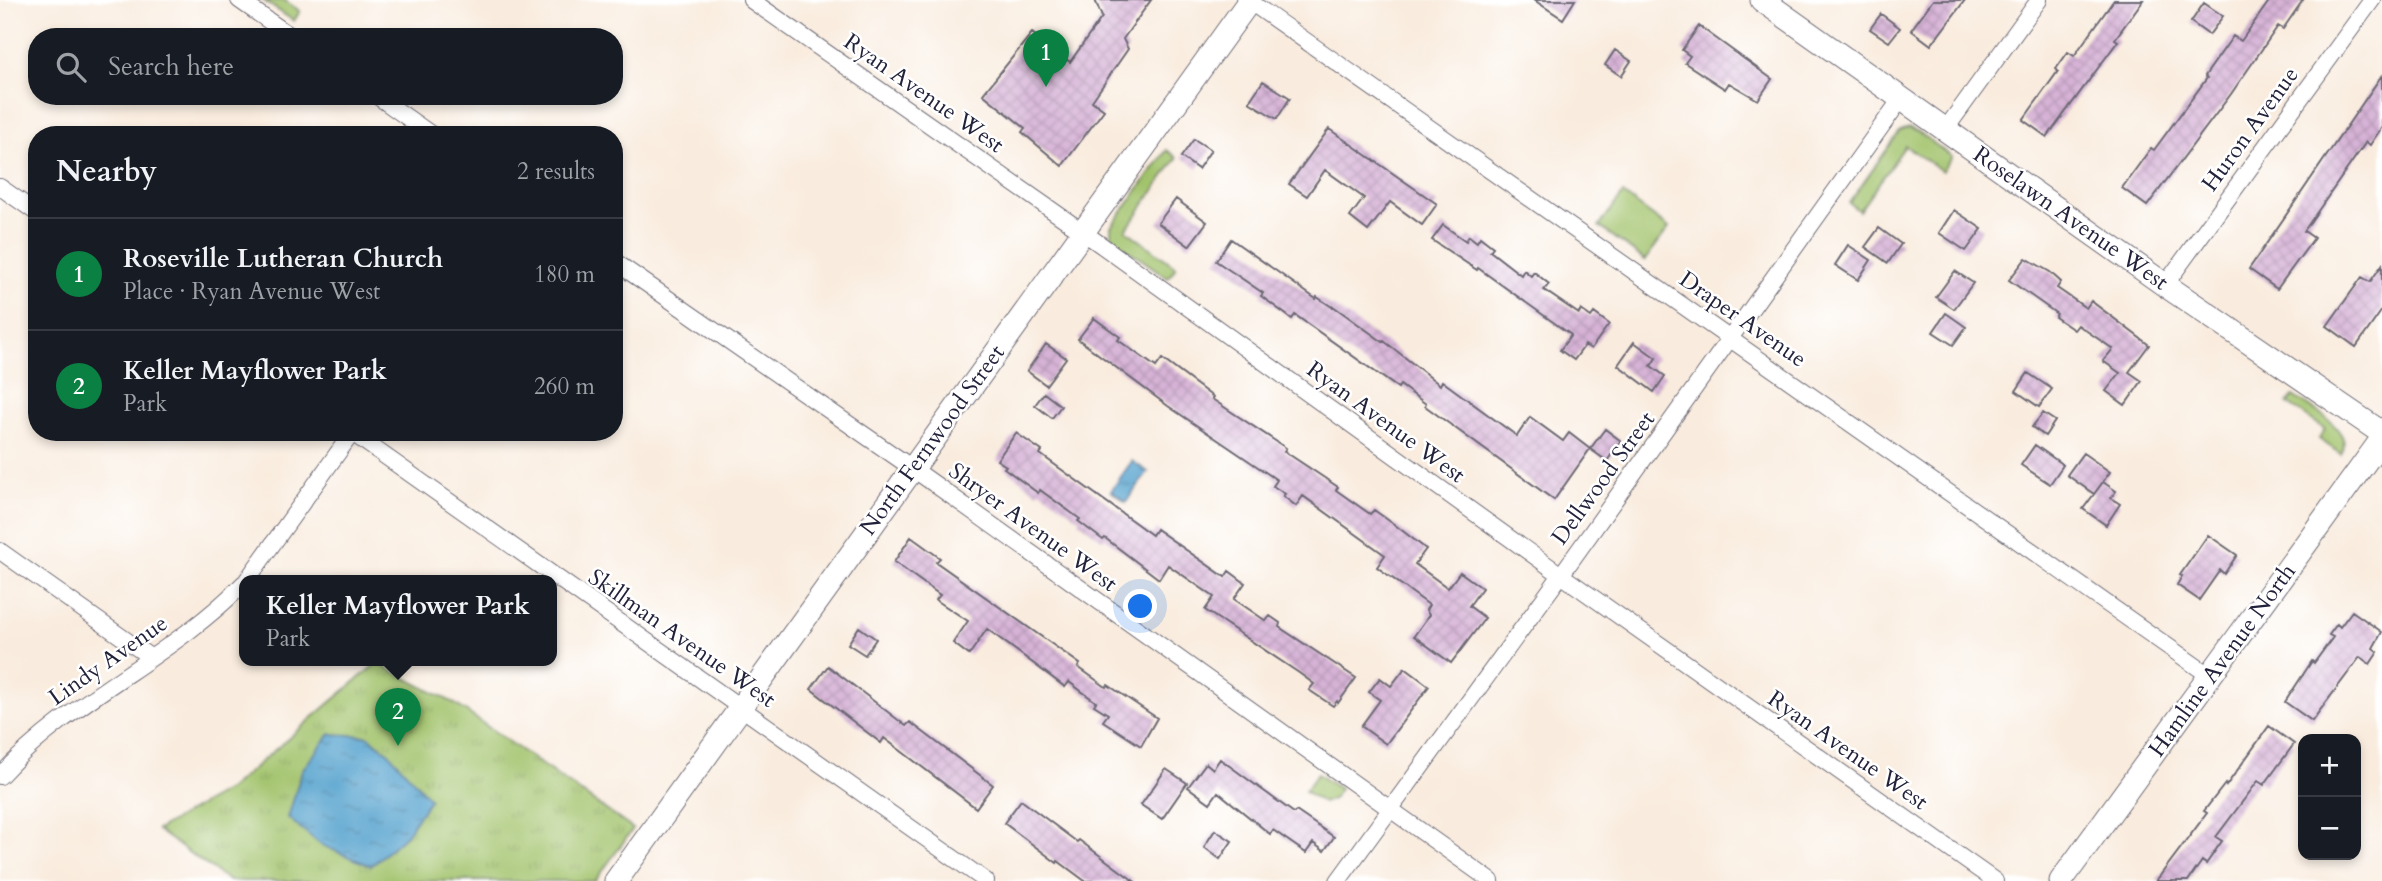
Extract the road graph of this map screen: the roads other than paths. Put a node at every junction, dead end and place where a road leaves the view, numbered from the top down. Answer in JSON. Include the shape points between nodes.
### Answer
{"nodes":[{"id":1,"x":239,"y":0,"type":"edge"},
{"id":2,"x":751,"y":0,"type":"edge"},
{"id":3,"x":1250,"y":0,"type":"edge"},
{"id":4,"x":1762,"y":0,"type":"edge"},
{"id":5,"x":2039,"y":0,"type":"edge"},
{"id":6,"x":2372,"y":0,"type":"edge"},
{"id":7,"x":279,"y":28,"type":"edge"},
{"id":8,"x":1901,"y":99,"type":"junction"},
{"id":9,"x":390,"y":105,"type":"edge"},
{"id":10,"x":419,"y":126,"type":"edge"},
{"id":11,"x":1945,"y":130,"type":"junction"},
{"id":12,"x":0,"y":187,"type":"edge"},
{"id":13,"x":28,"y":207,"type":"edge"},
{"id":14,"x":1083,"y":232,"type":"junction"},
{"id":15,"x":623,"y":267,"type":"edge"},
{"id":16,"x":2165,"y":285,"type":"junction"},
{"id":17,"x":1731,"y":338,"type":"junction"},
{"id":18,"x":2382,"y":433,"type":"edge"},
{"id":19,"x":2382,"y":439,"type":"edge"},
{"id":20,"x":346,"y":441,"type":"edge"},
{"id":21,"x":363,"y":441,"type":"edge"},
{"id":22,"x":912,"y":468,"type":"junction"},
{"id":23,"x":0,"y":551,"type":"edge"},
{"id":24,"x":249,"y":575,"type":"edge"},
{"id":25,"x":553,"y":575,"type":"edge"},
{"id":26,"x":1561,"y":575,"type":"junction"},
{"id":27,"x":557,"y":578,"type":"edge"},
{"id":28,"x":239,"y":587,"type":"edge"},
{"id":29,"x":150,"y":657,"type":"junction"},
{"id":30,"x":2210,"y":676,"type":"junction"},
{"id":31,"x":741,"y":708,"type":"junction"},
{"id":32,"x":0,"y":776,"type":"edge"},
{"id":33,"x":1390,"y":810,"type":"junction"},
{"id":34,"x":616,"y":881,"type":"edge"},
{"id":35,"x":986,"y":881,"type":"edge"},
{"id":36,"x":1338,"y":881,"type":"edge"},
{"id":37,"x":1491,"y":881,"type":"edge"},
{"id":38,"x":1995,"y":881,"type":"edge"},
{"id":39,"x":2062,"y":881,"type":"edge"}],
"edges":[{"from":1,"to":7,"type":"street"},
{"from":2,"to":14,"type":"street","name":"Ryan Avenue West"},
{"from":3,"to":14,"type":"street","name":"North Fernwood Street"},
{"from":3,"to":17,"type":"street","name":"Draper Avenue"},
{"from":4,"to":8,"type":"street","name":"Roselawn Avenue West"},
{"from":5,"to":11,"type":"street"},
{"from":6,"to":16,"type":"street","name":"Huron Avenue"},
{"from":8,"to":11,"type":"street","name":"Roselawn Avenue West"},
{"from":8,"to":17,"type":"street","name":"Dellwood Street"},
{"from":9,"to":10,"type":"street"},
{"from":11,"to":16,"type":"street","name":"Roselawn Avenue West"},
{"from":12,"to":13,"type":"street"},
{"from":14,"to":22,"type":"street","name":"North Fernwood Street"},
{"from":14,"to":26,"type":"street","name":"Ryan Avenue West"},
{"from":15,"to":22,"type":"street","name":"Shryer Avenue West"},
{"from":16,"to":18,"type":"street","name":"Roselawn Avenue West"},
{"from":17,"to":26,"type":"street","name":"Dellwood Street"},
{"from":17,"to":30,"type":"street","name":"Draper Avenue"},
{"from":19,"to":30,"type":"street","name":"Hamline Avenue North"},
{"from":20,"to":24,"type":"street","name":"Lindy Avenue"},
{"from":21,"to":25,"type":"street","name":"Skillman Avenue West"},
{"from":22,"to":31,"type":"street","name":"North Fernwood Street"},
{"from":22,"to":33,"type":"street","name":"Shryer Avenue West"},
{"from":23,"to":29,"type":"street"},
{"from":26,"to":33,"type":"street","name":"Dellwood Street"},
{"from":26,"to":38,"type":"street","name":"Ryan Avenue West"},
{"from":27,"to":31,"type":"street","name":"Skillman Avenue West"},
{"from":28,"to":29,"type":"street","name":"Lindy Avenue","via":[[198,625]]},
{"from":29,"to":32,"type":"street","name":"Lindy Avenue","via":[[44,733]]},
{"from":30,"to":39,"type":"street","name":"Hamline Avenue North"},
{"from":31,"to":34,"type":"street","name":"North Fernwood Street"},
{"from":31,"to":35,"type":"street","name":"Skillman Avenue West"},
{"from":33,"to":36,"type":"street","name":"Dellwood Street"},
{"from":33,"to":37,"type":"street","name":"Shryer Avenue West"}]}
